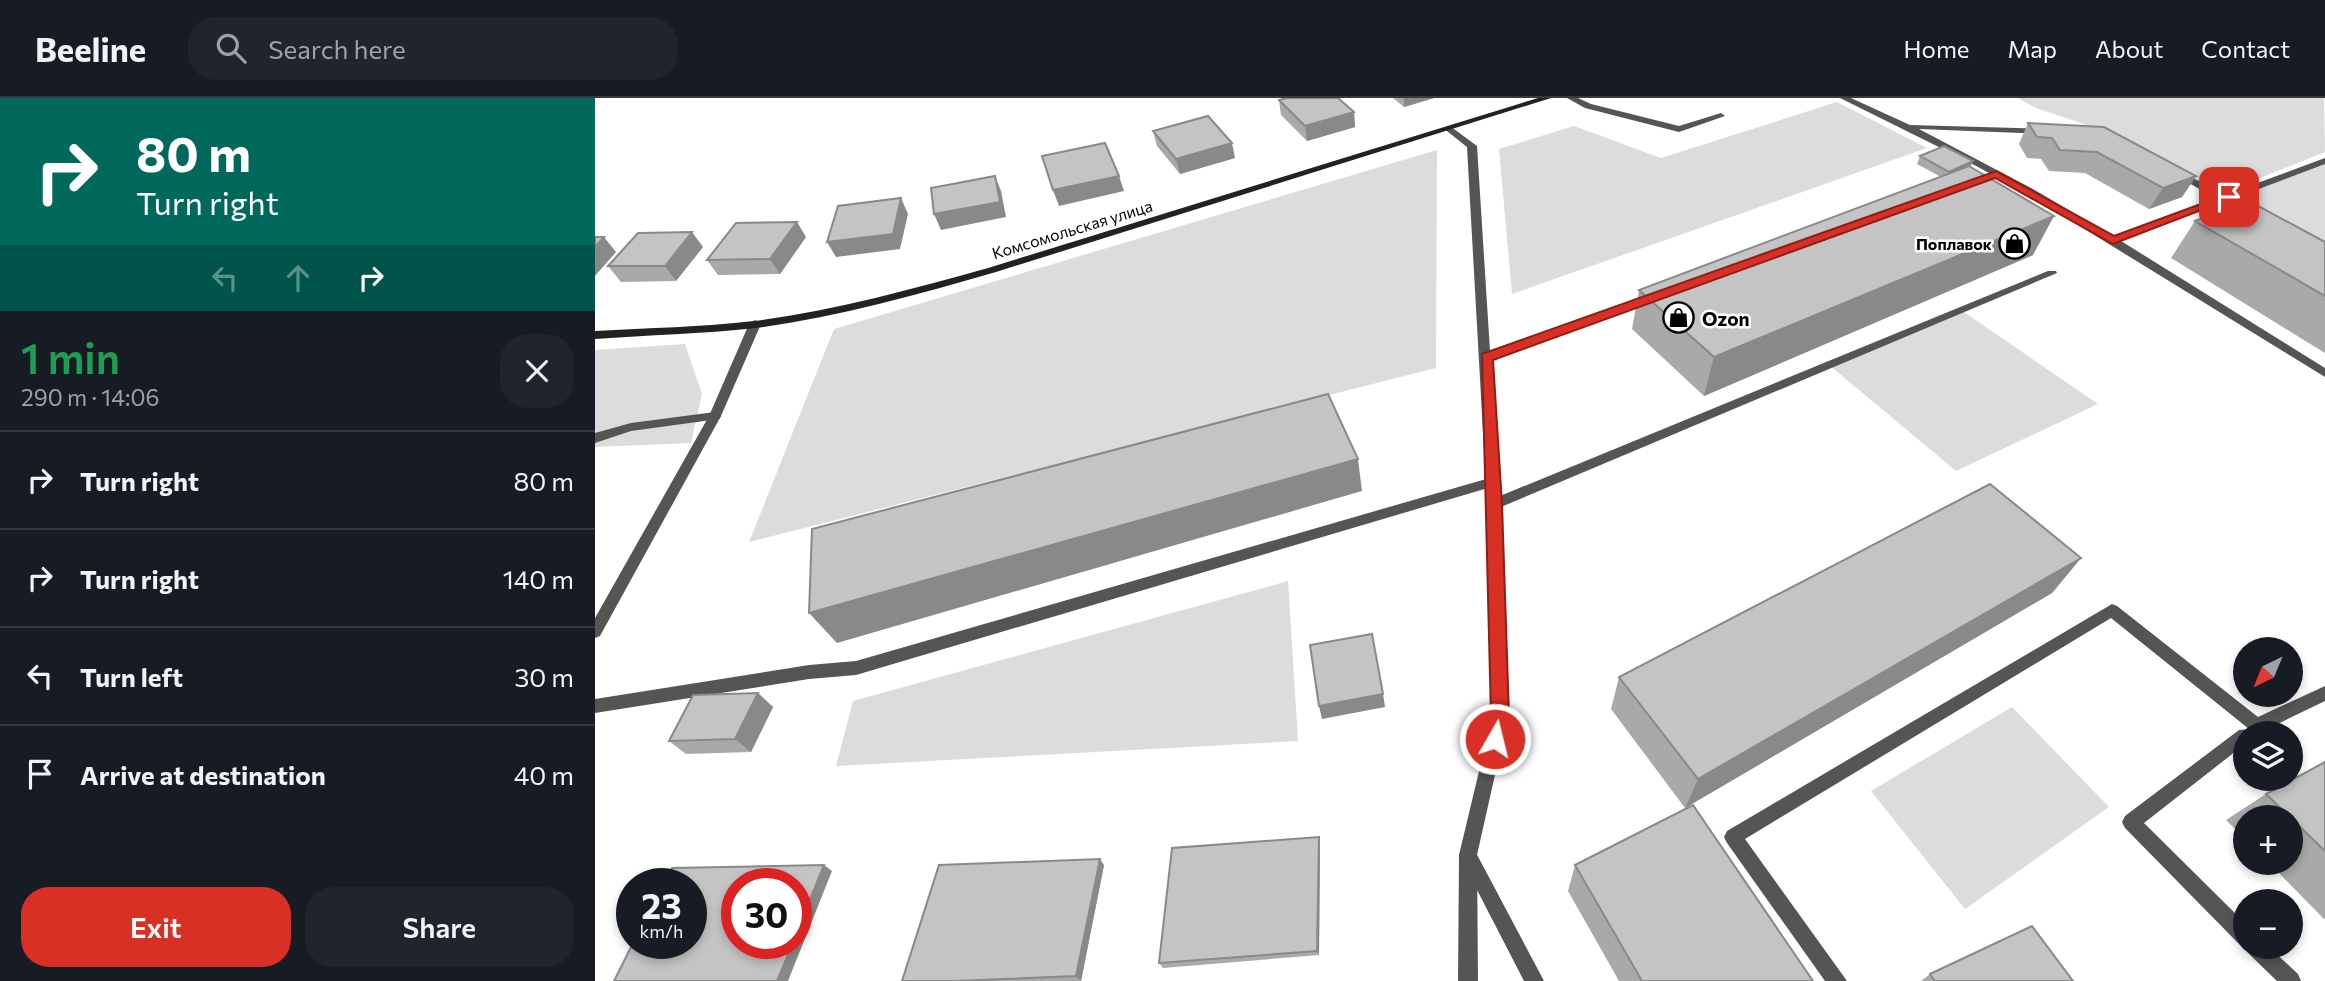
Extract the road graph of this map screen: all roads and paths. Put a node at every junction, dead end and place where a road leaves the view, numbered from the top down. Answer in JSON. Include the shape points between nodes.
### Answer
{"nodes":[{"id":1,"x":1547,"y":98,"type":"edge"},
{"id":2,"x":1571,"y":98,"type":"edge"},
{"id":3,"x":1844,"y":98,"type":"edge"},
{"id":4,"x":1721,"y":116,"type":"dead end"},
{"id":5,"x":1909,"y":126,"type":"junction"},
{"id":6,"x":1450,"y":129,"type":"junction"},
{"id":7,"x":2054,"y":132,"type":"edge"},
{"id":8,"x":2325,"y":161,"type":"edge"},
{"id":9,"x":2165,"y":166,"type":"edge"},
{"id":10,"x":1996,"y":174,"type":"junction"},
{"id":11,"x":1957,"y":188,"type":"edge"},
{"id":12,"x":2225,"y":199,"type":"junction"},
{"id":13,"x":2113,"y":240,"type":"junction"},
{"id":14,"x":2052,"y":273,"type":"dead end"},
{"id":15,"x":1669,"y":292,"type":"edge"},
{"id":16,"x":755,"y":324,"type":"junction"},
{"id":17,"x":595,"y":335,"type":"edge"},
{"id":18,"x":1486,"y":357,"type":"junction"},
{"id":19,"x":2325,"y":373,"type":"edge"},
{"id":20,"x":715,"y":416,"type":"junction"},
{"id":21,"x":595,"y":438,"type":"edge"},
{"id":22,"x":1493,"y":482,"type":"junction"},
{"id":23,"x":1494,"y":504,"type":"junction"},
{"id":24,"x":595,"y":632,"type":"edge"},
{"id":25,"x":2325,"y":693,"type":"edge"},
{"id":26,"x":595,"y":706,"type":"edge"},
{"id":27,"x":2238,"y":721,"type":"edge"},
{"id":28,"x":2271,"y":721,"type":"edge"},
{"id":29,"x":2233,"y":745,"type":"edge"},
{"id":30,"x":1468,"y":855,"type":"junction"},
{"id":31,"x":2233,"y":924,"type":"edge"},
{"id":32,"x":2268,"y":959,"type":"edge"},
{"id":33,"x":1468,"y":981,"type":"edge"},
{"id":34,"x":1534,"y":981,"type":"edge"},
{"id":35,"x":1837,"y":981,"type":"edge"},
{"id":36,"x":2291,"y":981,"type":"edge"}],
"edges":[{"from":1,"to":6,"type":"main road","name":"Комсомольская улица"},
{"from":2,"to":4,"type":"street","via":[[1679,129]]},
{"from":3,"to":5,"type":"street"},
{"from":5,"to":7,"type":"street"},
{"from":5,"to":10,"type":"street"},
{"from":6,"to":16,"type":"main road","name":"Комсомольская улица","via":[[992,270],[828,312]]},
{"from":6,"to":18,"type":"street","via":[[1472,146]]},
{"from":8,"to":12,"type":"street"},
{"from":9,"to":12,"type":"street"},
{"from":10,"to":11,"type":"street"},
{"from":10,"to":13,"type":"street"},
{"from":12,"to":13,"type":"street"},
{"from":13,"to":19,"type":"street"},
{"from":14,"to":23,"type":"street"},
{"from":15,"to":18,"type":"street"},
{"from":16,"to":17,"type":"main road","name":"Комсомольская улица"},
{"from":16,"to":20,"type":"street"},
{"from":18,"to":22,"type":"street"},
{"from":20,"to":21,"type":"street","via":[[631,427]]},
{"from":20,"to":24,"type":"street"},
{"from":22,"to":23,"type":"street"},
{"from":22,"to":26,"type":"street","via":[[856,668]]},
{"from":23,"to":30,"type":"street","via":[[1500,717]]},
{"from":25,"to":28,"type":"street"},
{"from":27,"to":35,"type":"street","via":[[2112,610],[1733,837]]},
{"from":29,"to":31,"type":"street","via":[[2131,822]]},
{"from":30,"to":33,"type":"street"},
{"from":30,"to":34,"type":"street"},
{"from":32,"to":36,"type":"street"}]}
